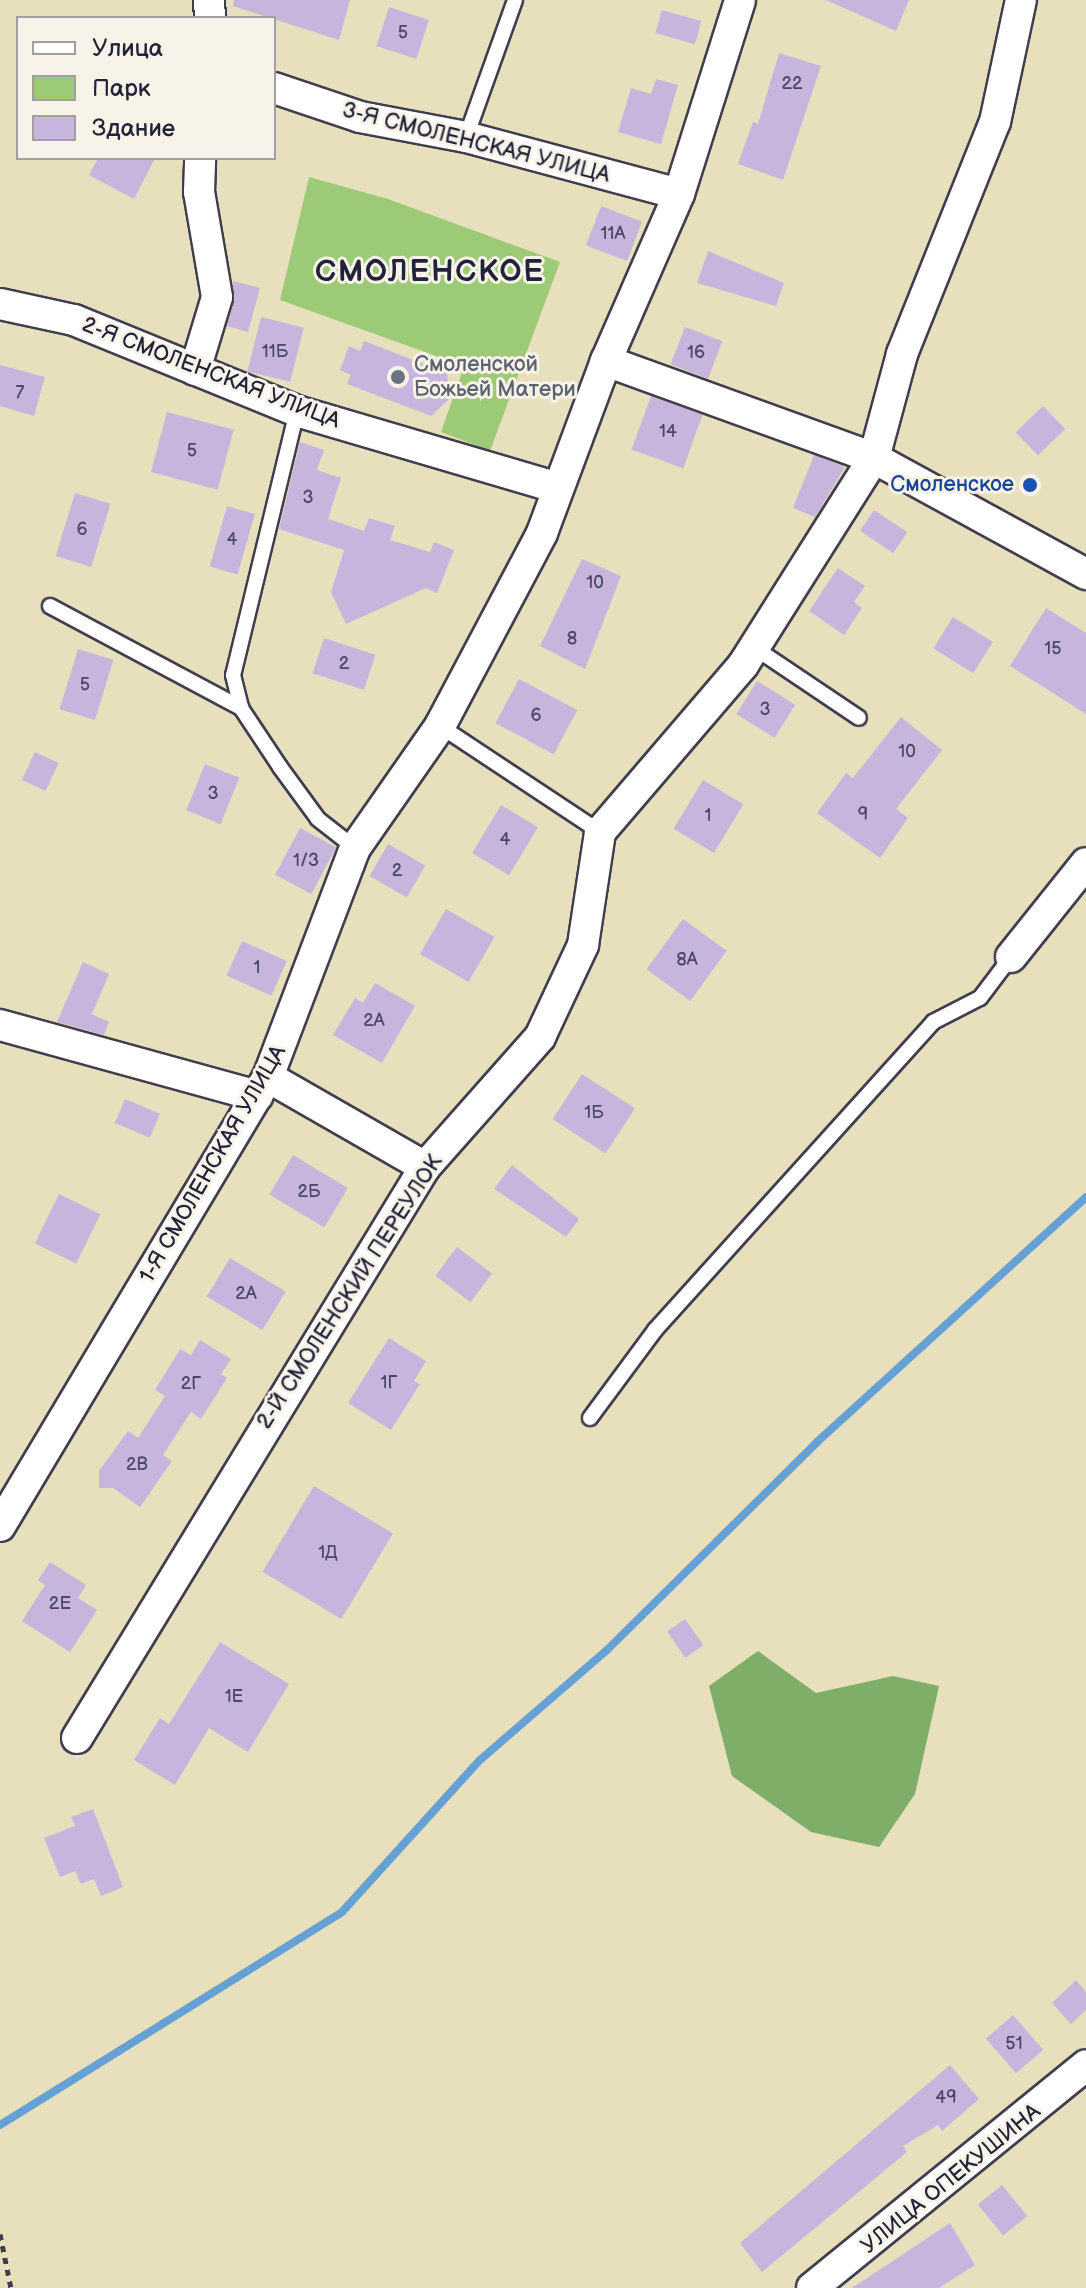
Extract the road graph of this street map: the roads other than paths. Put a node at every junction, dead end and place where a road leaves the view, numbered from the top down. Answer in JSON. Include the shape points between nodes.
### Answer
{"nodes":[{"id":1,"x":515,"y":0,"type":"edge"},
{"id":2,"x":740,"y":0,"type":"edge"},
{"id":3,"x":1021,"y":0,"type":"edge"},
{"id":4,"x":276,"y":89,"type":"edge"},
{"id":5,"x":466,"y":137,"type":"junction"},
{"id":6,"x":200,"y":160,"type":"edge"},
{"id":7,"x":679,"y":194,"type":"junction"},
{"id":8,"x":0,"y":304,"type":"edge"},
{"id":9,"x":606,"y":361,"type":"junction"},
{"id":10,"x":195,"y":370,"type":"junction"},
{"id":11,"x":297,"y":411,"type":"junction"},
{"id":12,"x":874,"y":458,"type":"junction"},
{"id":13,"x":558,"y":488,"type":"junction"},
{"id":14,"x":1086,"y":574,"type":"edge"},
{"id":15,"x":50,"y":606,"type":"dead end"},
{"id":16,"x":755,"y":648,"type":"junction"},
{"id":17,"x":241,"y":708,"type":"junction"},
{"id":18,"x":859,"y":718,"type":"dead end"},
{"id":19,"x":440,"y":726,"type":"junction"},
{"id":20,"x":600,"y":832,"type":"junction"},
{"id":21,"x":355,"y":848,"type":"junction"},
{"id":22,"x":1086,"y":863,"type":"edge"},
{"id":23,"x":1011,"y":957,"type":"joint"},
{"id":24,"x":0,"y":1025,"type":"edge"},
{"id":25,"x":262,"y":1086,"type":"junction"},
{"id":26,"x":425,"y":1167,"type":"junction"},
{"id":27,"x":590,"y":1418,"type":"dead end"},
{"id":28,"x":0,"y":1526,"type":"edge"},
{"id":29,"x":77,"y":1738,"type":"dead end"},
{"id":30,"x":1086,"y":2065,"type":"edge"},
{"id":31,"x":812,"y":2288,"type":"edge"}],
"edges":[{"from":1,"to":5,"type":"lane"},
{"from":2,"to":7,"type":"street","name":"1-Я СМОЛЕНСКАЯ УЛИЦА"},
{"from":3,"to":12,"type":"street","via":[[995,122],[902,354]]},
{"from":4,"to":5,"type":"street","name":"3-Я СМОЛЕНСКАЯ УЛИЦА","via":[[360,117]]},
{"from":5,"to":7,"type":"street","name":"3-Я СМОЛЕНСКАЯ УЛИЦА"},
{"from":6,"to":10,"type":"street","via":[[199,192],[217,297]]},
{"from":7,"to":9,"type":"street","name":"1-Я СМОЛЕНСКАЯ УЛИЦА"},
{"from":8,"to":10,"type":"street","name":"2-Я СМОЛЕНСКАЯ УЛИЦА","via":[[74,320]]},
{"from":9,"to":12,"type":"street"},
{"from":9,"to":13,"type":"street","name":"1-Я СМОЛЕНСКАЯ УЛИЦА"},
{"from":10,"to":11,"type":"street","name":"2-Я СМОЛЕНСКАЯ УЛИЦА"},
{"from":11,"to":13,"type":"street","name":"2-Я СМОЛЕНСКАЯ УЛИЦА"},
{"from":11,"to":17,"type":"lane","via":[[233,675]]},
{"from":12,"to":14,"type":"street"},
{"from":12,"to":16,"type":"street"},
{"from":13,"to":19,"type":"street","name":"1-Я СМОЛЕНСКАЯ УЛИЦА","via":[[542,533]]},
{"from":15,"to":17,"type":"lane"},
{"from":16,"to":18,"type":"lane"},
{"from":16,"to":20,"type":"street"},
{"from":17,"to":21,"type":"lane","via":[[318,819]]},
{"from":19,"to":20,"type":"lane"},
{"from":19,"to":21,"type":"street","name":"1-Я СМОЛЕНСКАЯ УЛИЦА"},
{"from":20,"to":26,"type":"street","name":"2-Й СМОЛЕНСКИЙ ПЕРЕУЛОК","via":[[583,945],[540,1037]]},
{"from":21,"to":25,"type":"street","name":"1-Я СМОЛЕНСКАЯ УЛИЦА"},
{"from":22,"to":23,"type":"street"},
{"from":23,"to":27,"type":"lane","via":[[980,998],[933,1022],[655,1330]]},
{"from":24,"to":25,"type":"street"},
{"from":25,"to":26,"type":"street"},
{"from":25,"to":28,"type":"street","name":"1-Я СМОЛЕНСКАЯ УЛИЦА"},
{"from":26,"to":29,"type":"street","name":"2-Й СМОЛЕНСКИЙ ПЕРЕУЛОК"},
{"from":30,"to":31,"type":"street","name":"УЛИЦА ОПЕКУШИНА"}]}
